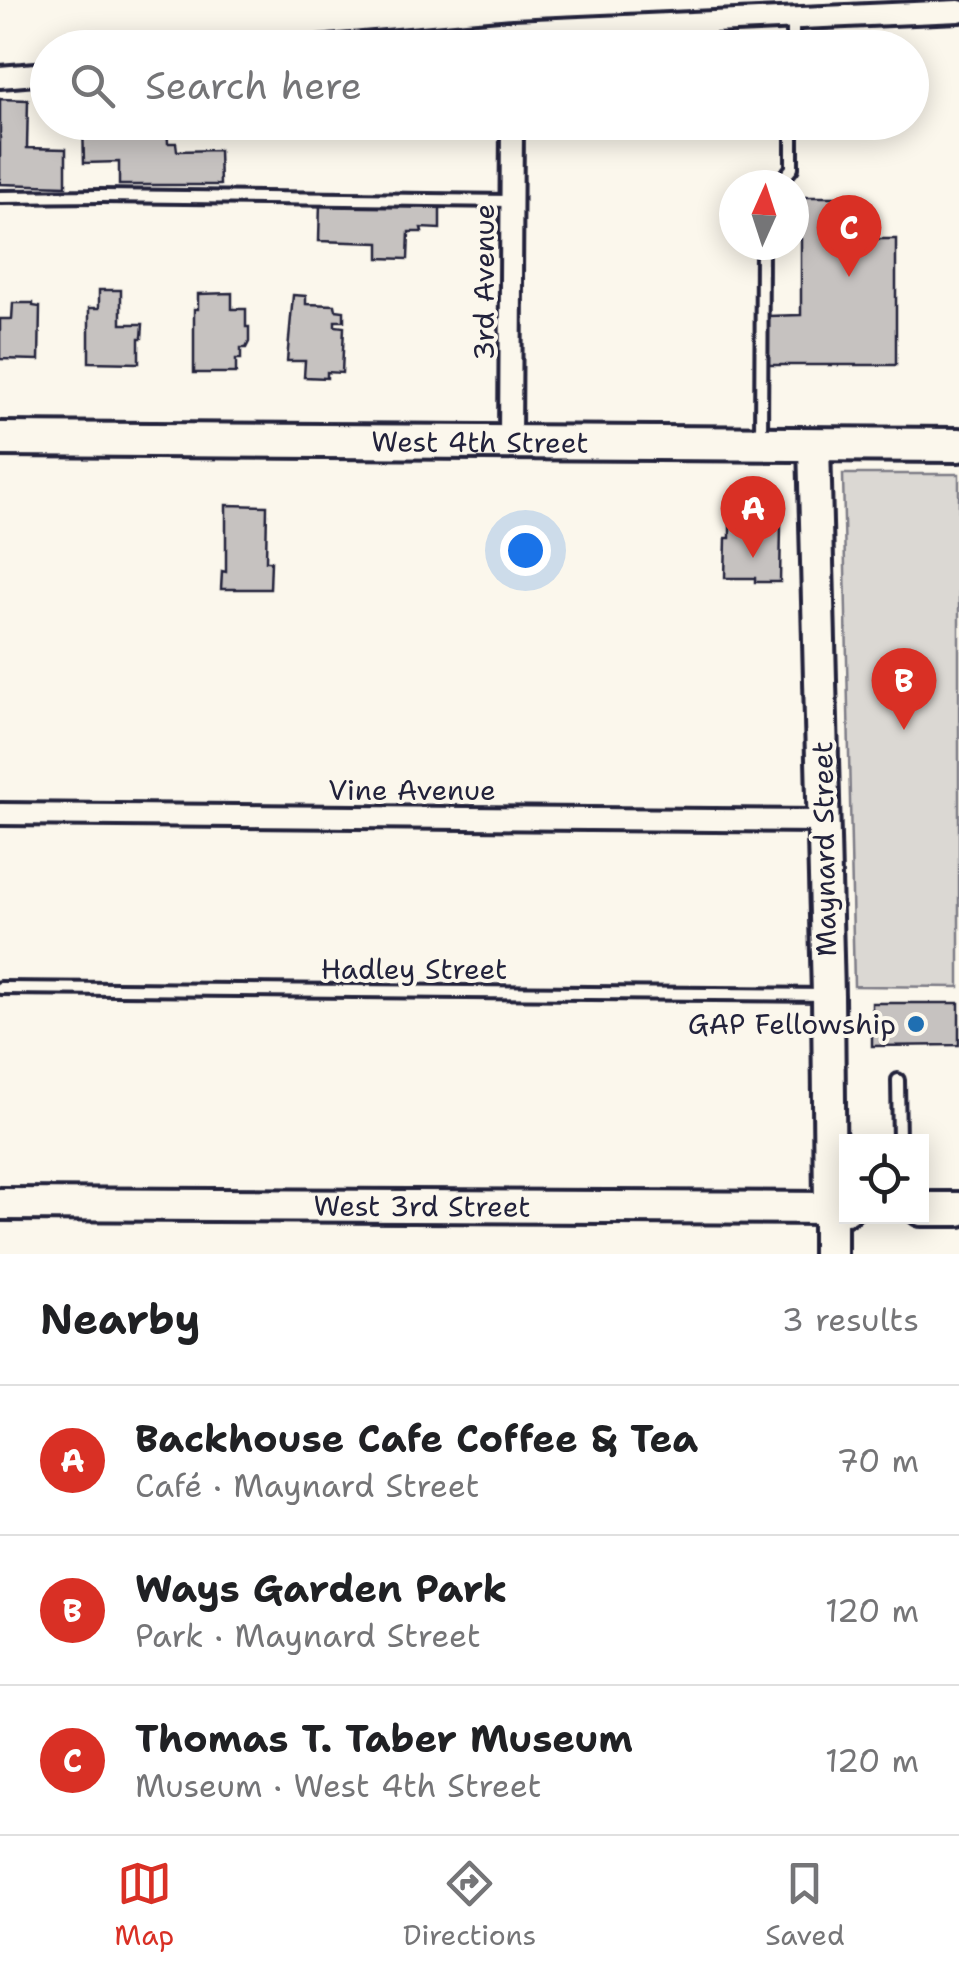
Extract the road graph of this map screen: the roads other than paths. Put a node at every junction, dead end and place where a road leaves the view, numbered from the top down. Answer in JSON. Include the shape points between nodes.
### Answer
{"nodes":[{"id":1,"x":959,"y":11,"type":"edge"},
{"id":2,"x":794,"y":18,"type":"junction"},
{"id":3,"x":633,"y":30,"type":"edge"},
{"id":4,"x":794,"y":30,"type":"edge"},
{"id":5,"x":30,"y":74,"type":"edge"},
{"id":6,"x":0,"y":77,"type":"edge"},
{"id":7,"x":512,"y":140,"type":"edge"},
{"id":8,"x":792,"y":140,"type":"edge"},
{"id":9,"x":790,"y":170,"type":"edge"},
{"id":10,"x":0,"y":197,"type":"edge"},
{"id":11,"x":512,"y":201,"type":"junction"},
{"id":12,"x":762,"y":260,"type":"edge"},
{"id":13,"x":0,"y":440,"type":"edge"},
{"id":14,"x":510,"y":441,"type":"junction"},
{"id":15,"x":760,"y":443,"type":"junction"},
{"id":16,"x":814,"y":444,"type":"junction"},
{"id":17,"x":959,"y":445,"type":"edge"},
{"id":18,"x":0,"y":814,"type":"edge"},
{"id":19,"x":823,"y":821,"type":"junction"},
{"id":20,"x":0,"y":988,"type":"edge"},
{"id":21,"x":828,"y":995,"type":"junction"},
{"id":22,"x":898,"y":1080,"type":"dead end"},
{"id":23,"x":899,"y":1134,"type":"edge"},
{"id":24,"x":0,"y":1204,"type":"edge"},
{"id":25,"x":838,"y":1208,"type":"edge"},
{"id":26,"x":929,"y":1209,"type":"edge"},
{"id":27,"x":959,"y":1209,"type":"edge"},
{"id":28,"x":830,"y":1254,"type":"edge"}],
"edges":[{"from":1,"to":2,"type":"street"},
{"from":2,"to":3,"type":"street"},
{"from":2,"to":4,"type":"lane"},
{"from":5,"to":6,"type":"street"},
{"from":7,"to":11,"type":"street","name":"3rd Avenue"},
{"from":8,"to":9,"type":"lane"},
{"from":10,"to":11,"type":"lane"},
{"from":11,"to":14,"type":"street","name":"3rd Avenue"},
{"from":12,"to":15,"type":"lane"},
{"from":13,"to":14,"type":"main road","name":"West 4th Street"},
{"from":14,"to":15,"type":"main road","name":"West 4th Street"},
{"from":15,"to":16,"type":"main road","name":"West 4th Street"},
{"from":16,"to":17,"type":"main road","name":"West 4th Street"},
{"from":16,"to":19,"type":"main road","name":"Maynard Street"},
{"from":18,"to":19,"type":"street","name":"Vine Avenue"},
{"from":19,"to":21,"type":"main road","name":"Maynard Street"},
{"from":20,"to":21,"type":"lane","name":"Hadley Street"},
{"from":21,"to":25,"type":"main road","name":"Maynard Street"},
{"from":22,"to":23,"type":"lane"},
{"from":24,"to":25,"type":"main road","name":"West 3rd Street"},
{"from":25,"to":28,"type":"main road","name":"Maynard Street"},
{"from":26,"to":27,"type":"main road"}]}
